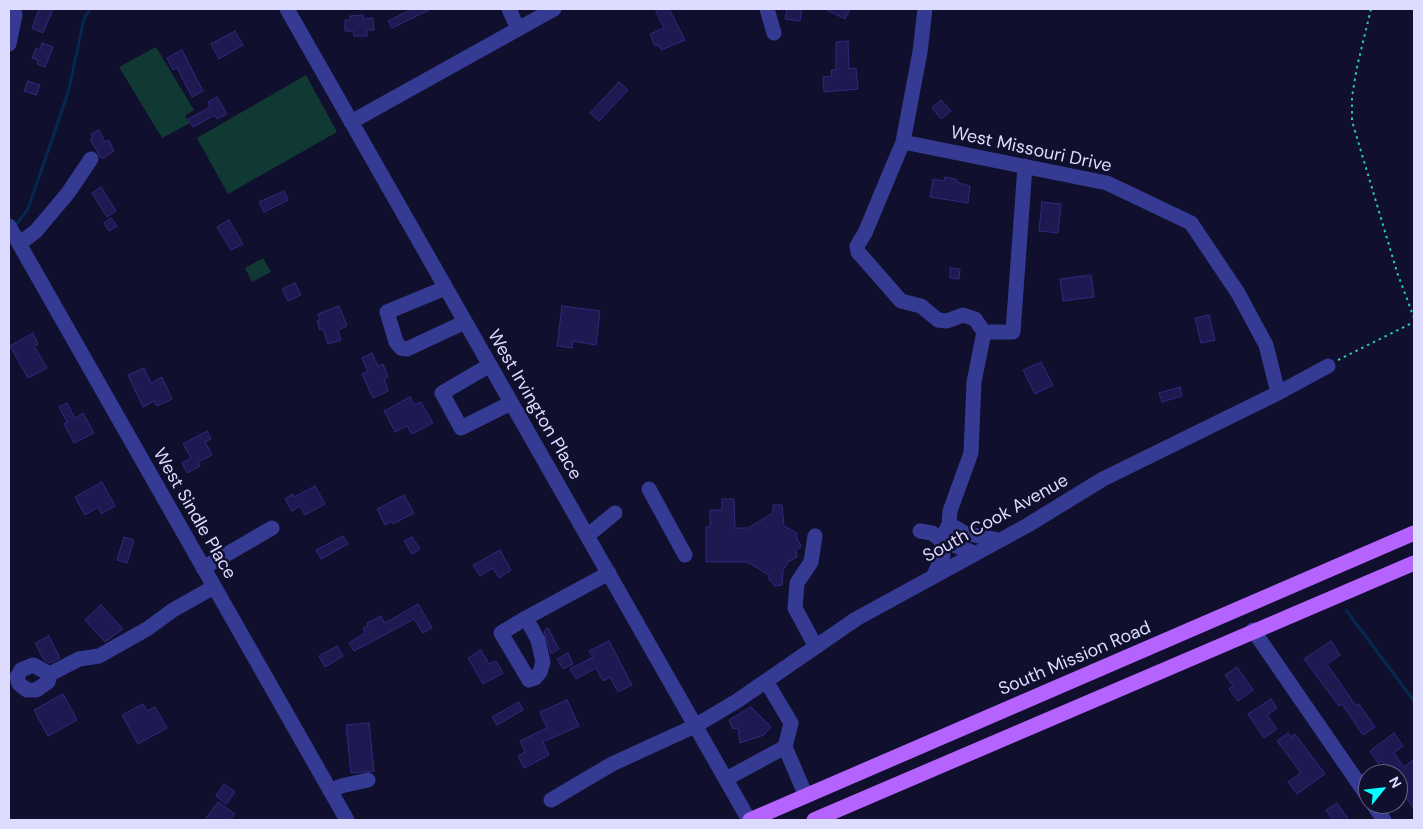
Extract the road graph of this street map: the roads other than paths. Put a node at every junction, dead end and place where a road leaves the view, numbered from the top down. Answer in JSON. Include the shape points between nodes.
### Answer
{"nodes":[{"id":1,"x":14,"y":9,"type":"edge"},
{"id":2,"x":287,"y":9,"type":"edge"},
{"id":3,"x":509,"y":9,"type":"edge"},
{"id":4,"x":554,"y":9,"type":"edge"},
{"id":5,"x":767,"y":9,"type":"edge"},
{"id":6,"x":925,"y":9,"type":"edge"},
{"id":7,"x":518,"y":29,"type":"junction"},
{"id":8,"x":774,"y":33,"type":"dead end"},
{"id":9,"x":9,"y":44,"type":"edge"},
{"id":10,"x":350,"y":122,"type":"junction"},
{"id":11,"x":903,"y":142,"type":"junction"},
{"id":12,"x":91,"y":159,"type":"dead end"},
{"id":13,"x":1025,"y":166,"type":"junction"},
{"id":14,"x":9,"y":226,"type":"edge"},
{"id":15,"x":19,"y":244,"type":"junction"},
{"id":16,"x":445,"y":288,"type":"junction"},
{"id":17,"x":465,"y":322,"type":"junction"},
{"id":18,"x":984,"y":332,"type":"junction"},
{"id":19,"x":490,"y":365,"type":"junction"},
{"id":20,"x":1328,"y":366,"type":"road end"},
{"id":21,"x":1278,"y":393,"type":"junction"},
{"id":22,"x":511,"y":403,"type":"junction"},
{"id":23,"x":649,"y":489,"type":"dead end"},
{"id":24,"x":615,"y":513,"type":"dead end"},
{"id":25,"x":949,"y":524,"type":"junction"},
{"id":26,"x":272,"y":528,"type":"dead end"},
{"id":27,"x":920,"y":531,"type":"dead end"},
{"id":28,"x":1414,"y":533,"type":"edge"},
{"id":29,"x":587,"y":536,"type":"junction"},
{"id":30,"x":815,"y":536,"type":"dead end"},
{"id":31,"x":941,"y":540,"type":"junction"},
{"id":32,"x":999,"y":540,"type":"junction"},
{"id":33,"x":974,"y":553,"type":"junction"},
{"id":34,"x":685,"y":555,"type":"dead end"},
{"id":35,"x":1414,"y":563,"type":"edge"},
{"id":36,"x":203,"y":568,"type":"junction"},
{"id":37,"x":608,"y":573,"type":"junction"},
{"id":38,"x":934,"y":575,"type":"junction"},
{"id":39,"x":214,"y":586,"type":"junction"},
{"id":40,"x":526,"y":618,"type":"dead end"},
{"id":41,"x":1253,"y":630,"type":"junction"},
{"id":42,"x":816,"y":647,"type":"junction"},
{"id":43,"x":1104,"y":667,"type":"junction"},
{"id":44,"x":50,"y":674,"type":"dead end"},
{"id":45,"x":766,"y":681,"type":"junction"},
{"id":46,"x":1111,"y":692,"type":"junction"},
{"id":47,"x":695,"y":726,"type":"junction"},
{"id":48,"x":785,"y":747,"type":"junction"},
{"id":49,"x":726,"y":779,"type":"junction"},
{"id":50,"x":368,"y":780,"type":"dead end"},
{"id":51,"x":1358,"y":782,"type":"edge"},
{"id":52,"x":330,"y":791,"type":"junction"},
{"id":53,"x":806,"y":796,"type":"junction"},
{"id":54,"x":551,"y":800,"type":"dead end"},
{"id":55,"x":347,"y":820,"type":"edge"},
{"id":56,"x":750,"y":820,"type":"edge"},
{"id":57,"x":814,"y":820,"type":"edge"}],
"edges":[{"from":1,"to":9,"type":"street"},
{"from":2,"to":10,"type":"street","name":"West Irvington Place"},
{"from":3,"to":7,"type":"street"},
{"from":4,"to":7,"type":"street"},
{"from":5,"to":8,"type":"street"},
{"from":6,"to":11,"type":"street"},
{"from":7,"to":10,"type":"street"},
{"from":10,"to":16,"type":"street","name":"West Irvington Place"},
{"from":11,"to":13,"type":"street","name":"West Missouri Drive"},
{"from":11,"to":18,"type":"street","via":[[857,246],[858,252],[901,301],[921,306],[938,320],[947,321],[963,315],[975,319]]},
{"from":12,"to":15,"type":"street","via":[[36,231]]},
{"from":13,"to":18,"type":"street","via":[[1013,332]]},
{"from":13,"to":21,"type":"street","name":"West Missouri Drive","via":[[1107,183],[1191,223],[1238,293],[1266,345]]},
{"from":14,"to":15,"type":"street","name":"West Sindle Place"},
{"from":15,"to":36,"type":"street","name":"West Sindle Place"},
{"from":16,"to":17,"type":"street","name":"West Irvington Place"},
{"from":16,"to":17,"type":"street","via":[[387,312],[396,342],[401,348],[407,348]]},
{"from":17,"to":19,"type":"street","name":"West Irvington Place"},
{"from":18,"to":25,"type":"street","via":[[974,382],[971,453],[950,511]]},
{"from":19,"to":22,"type":"street","name":"West Irvington Place"},
{"from":19,"to":22,"type":"street","via":[[442,393],[461,428]]},
{"from":20,"to":21,"type":"street","name":"South Cook Avenue"},
{"from":21,"to":32,"type":"street","name":"South Cook Avenue","via":[[1104,479]]},
{"from":22,"to":29,"type":"street","name":"West Irvington Place"},
{"from":23,"to":34,"type":"street"},
{"from":24,"to":29,"type":"street"},
{"from":25,"to":31,"type":"street"},
{"from":25,"to":32,"type":"street","via":[[964,533]]},
{"from":26,"to":36,"type":"street"},
{"from":27,"to":31,"type":"street","via":[[932,533]]},
{"from":28,"to":43,"type":"main road","name":"South Mission Road"},
{"from":29,"to":37,"type":"street","name":"West Irvington Place"},
{"from":30,"to":42,"type":"street","via":[[811,562],[797,583],[795,608]]},
{"from":31,"to":33,"type":"street"},
{"from":31,"to":38,"type":"street","via":[[943,556]]},
{"from":32,"to":33,"type":"street","name":"South Cook Avenue"},
{"from":33,"to":38,"type":"street","name":"South Cook Avenue"},
{"from":35,"to":41,"type":"main road"},
{"from":36,"to":39,"type":"street","name":"West Sindle Place"},
{"from":37,"to":40,"type":"street"},
{"from":37,"to":47,"type":"street","name":"West Irvington Place"},
{"from":38,"to":42,"type":"street","name":"South Cook Avenue"},
{"from":39,"to":44,"type":"street","via":[[99,656],[79,659]]},
{"from":39,"to":52,"type":"street","name":"West Sindle Place"},
{"from":41,"to":46,"type":"main road"},
{"from":41,"to":51,"type":"street"},
{"from":42,"to":45,"type":"street","name":"South Cook Avenue"},
{"from":43,"to":46,"type":"main road"},
{"from":43,"to":53,"type":"main road","name":"South Mission Road"},
{"from":45,"to":47,"type":"street","name":"South Cook Avenue"},
{"from":45,"to":48,"type":"street","via":[[791,723]]},
{"from":46,"to":57,"type":"main road"},
{"from":47,"to":49,"type":"street","name":"West Irvington Place"},
{"from":47,"to":54,"type":"street","name":"South Cook Avenue","via":[[612,764]]},
{"from":48,"to":49,"type":"street"},
{"from":48,"to":53,"type":"street"},
{"from":49,"to":56,"type":"street","name":"West Irvington Place"},
{"from":50,"to":52,"type":"street"},
{"from":52,"to":55,"type":"street","name":"West Sindle Place"},
{"from":53,"to":56,"type":"main road","name":"South Mission Road"}]}
